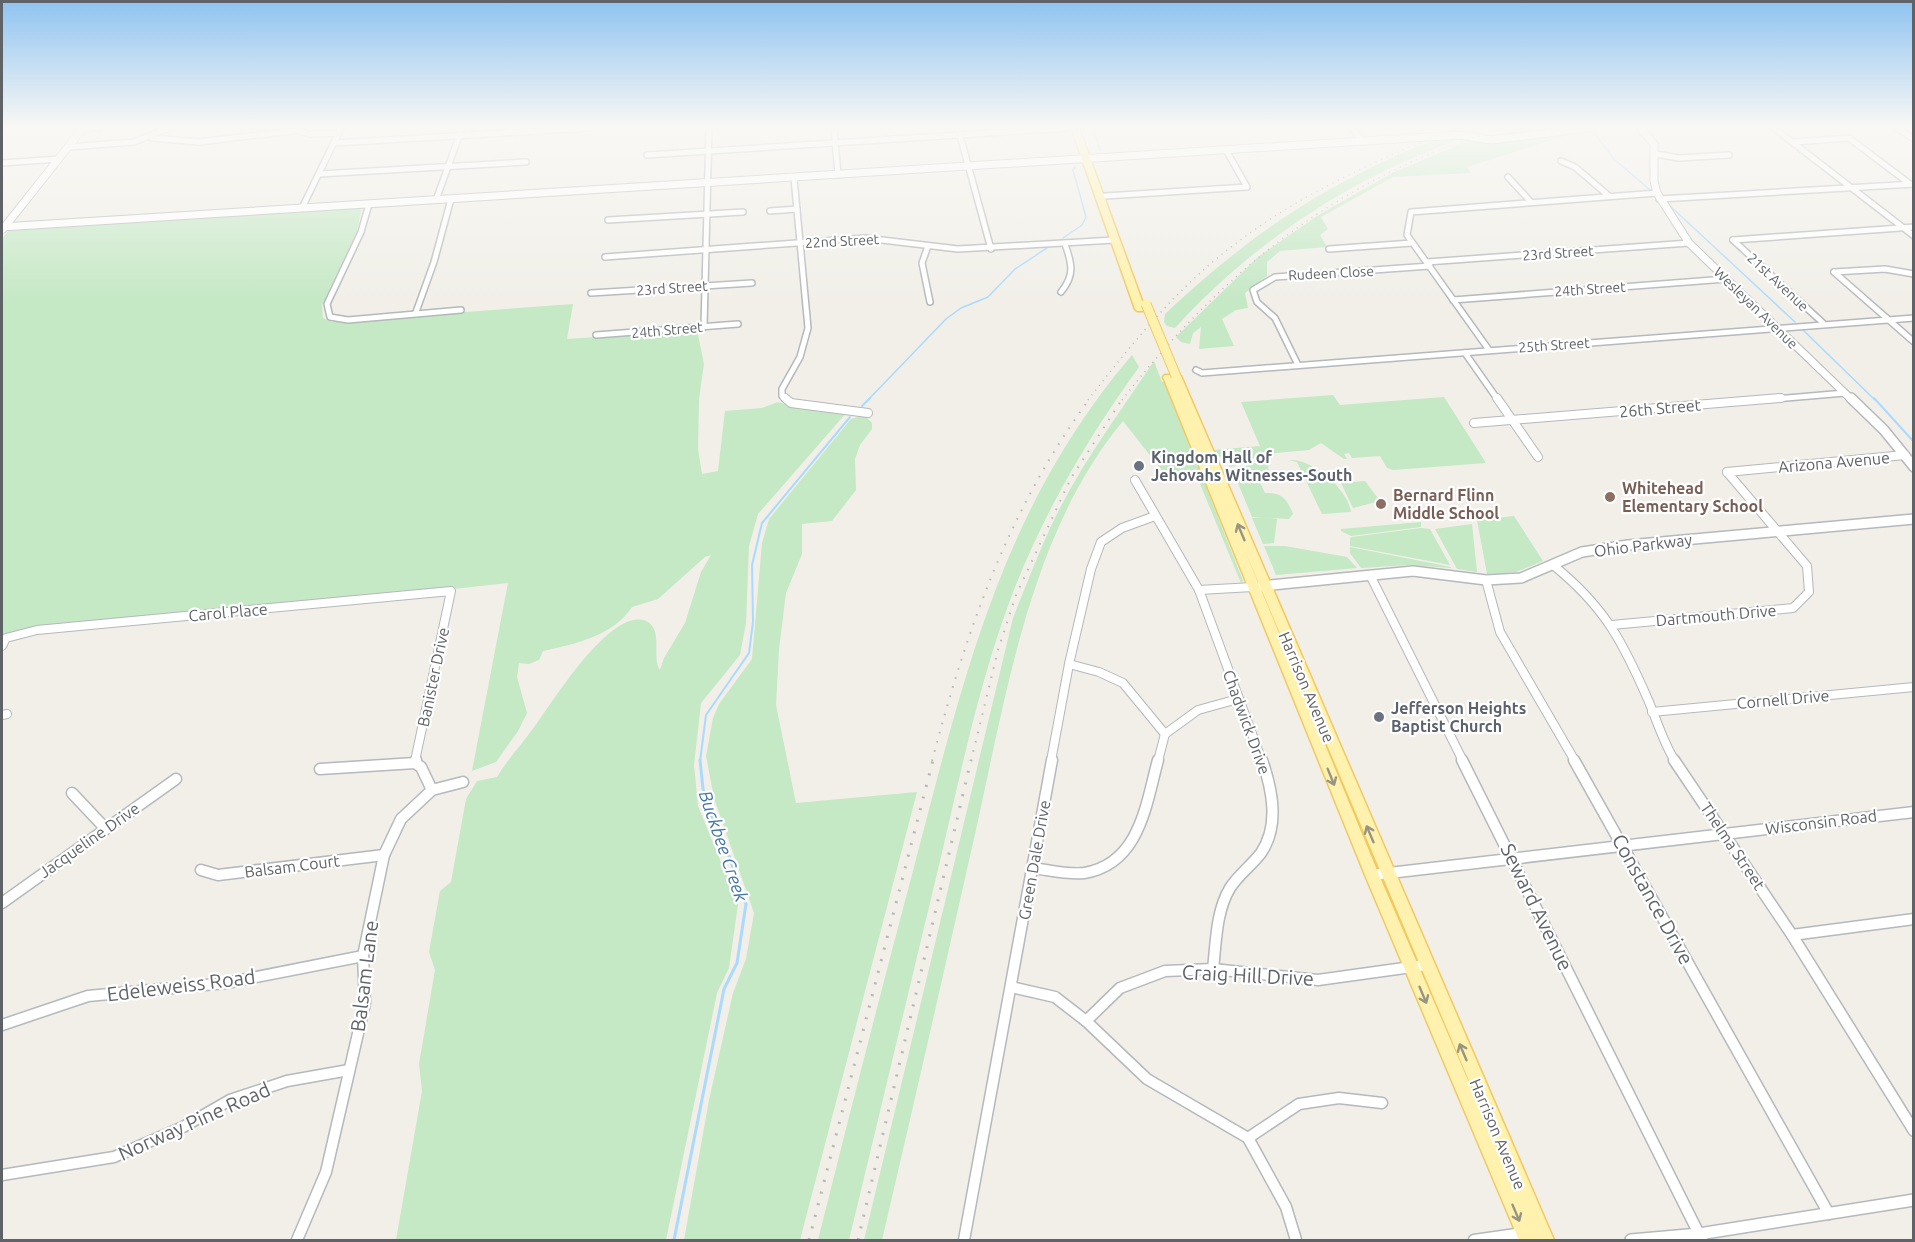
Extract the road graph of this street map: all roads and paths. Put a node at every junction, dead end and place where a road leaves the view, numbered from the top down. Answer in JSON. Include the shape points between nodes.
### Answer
{"nodes":[{"id":1,"x":37,"y":186,"type":"edge"},
{"id":2,"x":313,"y":186,"type":"edge"},
{"id":3,"x":441,"y":186,"type":"edge"},
{"id":4,"x":647,"y":186,"type":"edge"},
{"id":5,"x":707,"y":186,"type":"edge"},
{"id":6,"x":795,"y":186,"type":"edge"},
{"id":7,"x":974,"y":186,"type":"edge"},
{"id":8,"x":1098,"y":186,"type":"edge"},
{"id":9,"x":1101,"y":186,"type":"edge"},
{"id":10,"x":1246,"y":186,"type":"edge"},
{"id":11,"x":1516,"y":186,"type":"edge"},
{"id":12,"x":1598,"y":186,"type":"edge"},
{"id":13,"x":1655,"y":186,"type":"edge"},
{"id":14,"x":1848,"y":186,"type":"edge"},
{"id":15,"x":1892,"y":186,"type":"edge"},
{"id":16,"x":1851,"y":188,"type":"junction"},
{"id":17,"x":1105,"y":196,"type":"junction"},
{"id":18,"x":1610,"y":196,"type":"junction"},
{"id":19,"x":1658,"y":196,"type":"junction"},
{"id":20,"x":451,"y":199,"type":"junction"},
{"id":21,"x":436,"y":200,"type":"junction"},
{"id":22,"x":1530,"y":201,"type":"junction"},
{"id":23,"x":369,"y":204,"type":"junction"},
{"id":24,"x":302,"y":208,"type":"junction"},
{"id":25,"x":797,"y":209,"type":"junction"},
{"id":26,"x":770,"y":210,"type":"dead end"},
{"id":27,"x":743,"y":212,"type":"dead end"},
{"id":28,"x":706,"y":214,"type":"junction"},
{"id":29,"x":608,"y":220,"type":"dead end"},
{"id":30,"x":1914,"y":227,"type":"edge"},
{"id":31,"x":3,"y":228,"type":"edge"},
{"id":32,"x":1903,"y":228,"type":"junction"},
{"id":33,"x":1914,"y":236,"type":"edge"},
{"id":34,"x":1114,"y":240,"type":"junction"},
{"id":35,"x":800,"y":243,"type":"junction"},
{"id":36,"x":1412,"y":243,"type":"junction"},
{"id":37,"x":1689,"y":243,"type":"junction"},
{"id":38,"x":1065,"y":244,"type":"junction"},
{"id":39,"x":928,"y":246,"type":"junction"},
{"id":40,"x":991,"y":249,"type":"junction"},
{"id":41,"x":1329,"y":249,"type":"dead end"},
{"id":42,"x":704,"y":250,"type":"junction"},
{"id":43,"x":605,"y":257,"type":"dead end"},
{"id":44,"x":1429,"y":264,"type":"junction"},
{"id":45,"x":1914,"y":274,"type":"edge"},
{"id":46,"x":1726,"y":279,"type":"junction"},
{"id":47,"x":752,"y":283,"type":"dead end"},
{"id":48,"x":705,"y":286,"type":"junction"},
{"id":49,"x":1061,"y":292,"type":"dead end"},
{"id":50,"x":591,"y":294,"type":"dead end"},
{"id":51,"x":1453,"y":300,"type":"junction"},
{"id":52,"x":930,"y":302,"type":"dead end"},
{"id":53,"x":1143,"y":306,"type":"junction"},
{"id":54,"x":461,"y":310,"type":"dead end"},
{"id":55,"x":416,"y":312,"type":"junction"},
{"id":56,"x":1886,"y":318,"type":"junction"},
{"id":57,"x":1914,"y":318,"type":"edge"},
{"id":58,"x":1823,"y":323,"type":"junction"},
{"id":59,"x":738,"y":324,"type":"dead end"},
{"id":60,"x":704,"y":327,"type":"junction"},
{"id":61,"x":1777,"y":328,"type":"junction"},
{"id":62,"x":596,"y":335,"type":"dead end"},
{"id":63,"x":1914,"y":342,"type":"edge"},
{"id":64,"x":1489,"y":350,"type":"junction"},
{"id":65,"x":1465,"y":352,"type":"junction"},
{"id":66,"x":1298,"y":365,"type":"junction"},
{"id":67,"x":1196,"y":370,"type":"dead end"},
{"id":68,"x":1845,"y":393,"type":"junction"},
{"id":69,"x":868,"y":413,"type":"dead end"},
{"id":70,"x":1513,"y":420,"type":"junction"},
{"id":71,"x":1474,"y":423,"type":"dead end"},
{"id":72,"x":1905,"y":455,"type":"junction"},
{"id":73,"x":1538,"y":457,"type":"dead end"},
{"id":74,"x":1914,"y":468,"type":"edge"},
{"id":75,"x":1728,"y":472,"type":"joint"},
{"id":76,"x":1135,"y":480,"type":"dead end"},
{"id":77,"x":1155,"y":516,"type":"junction"},
{"id":78,"x":1914,"y":519,"type":"edge"},
{"id":79,"x":1778,"y":531,"type":"junction"},
{"id":80,"x":1553,"y":565,"type":"junction"},
{"id":81,"x":1370,"y":575,"type":"junction"},
{"id":82,"x":1486,"y":580,"type":"junction"},
{"id":83,"x":1258,"y":586,"type":"junction"},
{"id":84,"x":1199,"y":590,"type":"junction"},
{"id":85,"x":451,"y":591,"type":"joint"},
{"id":86,"x":1612,"y":625,"type":"junction"},
{"id":87,"x":2,"y":646,"type":"edge"},
{"id":88,"x":1068,"y":664,"type":"junction"},
{"id":89,"x":1914,"y":687,"type":"edge"},
{"id":90,"x":1238,"y":699,"type":"junction"},
{"id":91,"x":1652,"y":712,"type":"junction"},
{"id":92,"x":1165,"y":734,"type":"junction"},
{"id":93,"x":415,"y":763,"type":"junction"},
{"id":94,"x":320,"y":769,"type":"dead end"},
{"id":95,"x":176,"y":779,"type":"dead end"},
{"id":96,"x":463,"y":782,"type":"dead end"},
{"id":97,"x":432,"y":790,"type":"junction"},
{"id":98,"x":72,"y":793,"type":"dead end"},
{"id":99,"x":1914,"y":812,"type":"edge"},
{"id":100,"x":105,"y":828,"type":"junction"},
{"id":101,"x":1725,"y":834,"type":"junction"},
{"id":102,"x":1624,"y":845,"type":"junction"},
{"id":103,"x":384,"y":855,"type":"junction"},
{"id":104,"x":1512,"y":858,"type":"junction"},
{"id":105,"x":1033,"y":868,"type":"junction"},
{"id":106,"x":201,"y":870,"type":"dead end"},
{"id":107,"x":1379,"y":874,"type":"junction"},
{"id":108,"x":2,"y":903,"type":"edge"},
{"id":109,"x":1914,"y":919,"type":"edge"},
{"id":110,"x":1792,"y":935,"type":"junction"},
{"id":111,"x":363,"y":956,"type":"junction"},
{"id":112,"x":1426,"y":965,"type":"junction"},
{"id":113,"x":1410,"y":967,"type":"junction"},
{"id":114,"x":1213,"y":969,"type":"junction"},
{"id":115,"x":1011,"y":987,"type":"junction"},
{"id":116,"x":1086,"y":1021,"type":"junction"},
{"id":117,"x":2,"y":1025,"type":"edge"},
{"id":118,"x":350,"y":1070,"type":"junction"},
{"id":119,"x":1382,"y":1103,"type":"dead end"},
{"id":120,"x":1914,"y":1131,"type":"edge"},
{"id":121,"x":1248,"y":1138,"type":"junction"},
{"id":122,"x":2,"y":1175,"type":"edge"},
{"id":123,"x":1914,"y":1200,"type":"edge"},
{"id":124,"x":1829,"y":1214,"type":"junction"},
{"id":125,"x":1701,"y":1237,"type":"edge"},
{"id":126,"x":297,"y":1240,"type":"edge"},
{"id":127,"x":964,"y":1240,"type":"edge"},
{"id":128,"x":1296,"y":1240,"type":"edge"},
{"id":129,"x":1474,"y":1240,"type":"edge"},
{"id":130,"x":1533,"y":1240,"type":"edge"},
{"id":131,"x":1631,"y":1240,"type":"edge"}],
"edges":[{"from":1,"to":31,"type":"street"},
{"from":2,"to":24,"type":"street"},
{"from":3,"to":21,"type":"street"},
{"from":4,"to":20,"type":"street"},
{"from":5,"to":28,"type":"street"},
{"from":6,"to":25,"type":"street"},
{"from":7,"to":40,"type":"street"},
{"from":8,"to":34,"type":"main road","name":"Harrison Avenue"},
{"from":9,"to":17,"type":"main road","name":"Harrison Avenue"},
{"from":10,"to":17,"type":"street"},
{"from":11,"to":22,"type":"street"},
{"from":12,"to":18,"type":"street"},
{"from":13,"to":19,"type":"street"},
{"from":14,"to":16,"type":"street"},
{"from":15,"to":16,"type":"street"},
{"from":16,"to":19,"type":"street"},
{"from":16,"to":32,"type":"street"},
{"from":17,"to":53,"type":"main road","name":"Harrison Avenue"},
{"from":18,"to":19,"type":"street"},
{"from":18,"to":22,"type":"street"},
{"from":19,"to":37,"type":"street","name":"Wesleyan Avenue"},
{"from":20,"to":21,"type":"street"},
{"from":20,"to":55,"type":"street"},
{"from":21,"to":23,"type":"street"},
{"from":22,"to":36,"type":"street","via":[[1411,212],[1407,235]]},
{"from":23,"to":24,"type":"street"},
{"from":23,"to":55,"type":"street","via":[[361,232],[327,304],[330,317],[348,320]]},
{"from":24,"to":31,"type":"street"},
{"from":25,"to":26,"type":"street"},
{"from":25,"to":35,"type":"street"},
{"from":27,"to":28,"type":"street"},
{"from":28,"to":29,"type":"street"},
{"from":28,"to":42,"type":"street"},
{"from":30,"to":32,"type":"street"},
{"from":32,"to":33,"type":"street"},
{"from":32,"to":58,"type":"street","name":"21st Avenue","via":[[1733,240]]},
{"from":34,"to":38,"type":"street","name":"22nd Street"},
{"from":34,"to":53,"type":"main road","name":"Harrison Avenue"},
{"from":35,"to":39,"type":"street","name":"22nd Street","via":[[864,238]]},
{"from":35,"to":42,"type":"street","name":"22nd Street"},
{"from":35,"to":69,"type":"street","via":[[807,337],[782,396],[791,403]]},
{"from":36,"to":41,"type":"street"},
{"from":36,"to":44,"type":"street"},
{"from":37,"to":44,"type":"street","name":"23rd Street"},
{"from":37,"to":46,"type":"street","name":"Wesleyan Avenue"},
{"from":38,"to":40,"type":"street","name":"22nd Street"},
{"from":38,"to":49,"type":"street","via":[[1073,269],[1071,280]]},
{"from":39,"to":40,"type":"street","name":"22nd Street"},
{"from":39,"to":52,"type":"street","via":[[922,263]]},
{"from":42,"to":43,"type":"street","name":"22nd Street"},
{"from":42,"to":48,"type":"street"},
{"from":44,"to":51,"type":"street"},
{"from":44,"to":66,"type":"street","name":"Rudeen Close","via":[[1275,277],[1253,290],[1257,302],[1275,318]]},
{"from":45,"to":56,"type":"street","via":[[1885,269],[1834,272]]},
{"from":46,"to":51,"type":"street","name":"24th Street"},
{"from":46,"to":61,"type":"street","name":"Wesleyan Avenue"},
{"from":47,"to":48,"type":"street","name":"23rd Street"},
{"from":48,"to":50,"type":"street","name":"23rd Street"},
{"from":48,"to":60,"type":"street"},
{"from":51,"to":64,"type":"street"},
{"from":53,"to":83,"type":"main road","name":"Harrison Avenue"},
{"from":54,"to":55,"type":"street"},
{"from":56,"to":57,"type":"street","name":"25th Street"},
{"from":56,"to":58,"type":"street","name":"25th Street"},
{"from":56,"to":63,"type":"street"},
{"from":58,"to":61,"type":"street","name":"25th Street"},
{"from":59,"to":60,"type":"street","name":"24th Street"},
{"from":60,"to":62,"type":"street","name":"24th Street"},
{"from":61,"to":64,"type":"street","name":"25th Street"},
{"from":61,"to":68,"type":"street","name":"Wesleyan Avenue"},
{"from":64,"to":65,"type":"street","name":"25th Street"},
{"from":65,"to":66,"type":"street","name":"25th Street"},
{"from":65,"to":70,"type":"street"},
{"from":66,"to":67,"type":"street","name":"25th Street","via":[[1202,373]]},
{"from":68,"to":70,"type":"street","name":"26th Street"},
{"from":68,"to":72,"type":"street","name":"Wesleyan Avenue"},
{"from":70,"to":71,"type":"street","name":"26th Street"},
{"from":70,"to":73,"type":"street"},
{"from":72,"to":74,"type":"street","name":"Wesleyan Avenue"},
{"from":72,"to":75,"type":"street","name":"Arizona Avenue"},
{"from":75,"to":79,"type":"street","name":"Dartmouth Drive"},
{"from":76,"to":77,"type":"street","name":"Chadwick Drive"},
{"from":77,"to":84,"type":"street","name":"Chadwick Drive"},
{"from":77,"to":88,"type":"street","name":"Green Dale Drive","via":[[1122,528],[1101,542]]},
{"from":78,"to":79,"type":"street","name":"Ohio Parkway"},
{"from":79,"to":80,"type":"street","name":"Ohio Parkway","via":[[1628,545],[1582,552]]},
{"from":79,"to":86,"type":"street","name":"Dartmouth Drive","via":[[1807,566],[1809,592],[1793,608]]},
{"from":80,"to":82,"type":"street","name":"Ohio Parkway","via":[[1521,578]]},
{"from":80,"to":86,"type":"street","name":"Thelma Street","via":[[1580,587]]},
{"from":81,"to":82,"type":"street","name":"Ohio Parkway","via":[[1413,571]]},
{"from":81,"to":83,"type":"street","name":"Ohio Parkway"},
{"from":81,"to":104,"type":"street","name":"Seward Avenue"},
{"from":82,"to":102,"type":"street","name":"Constance Drive","via":[[1500,632]]},
{"from":83,"to":84,"type":"street","name":"Ohio Parkway"},
{"from":83,"to":107,"type":"main road","name":"Harrison Avenue"},
{"from":84,"to":90,"type":"street","name":"Chadwick Drive"},
{"from":85,"to":87,"type":"street","name":"Carol Place","via":[[37,630],[6,638]]},
{"from":85,"to":93,"type":"street","name":"Banister Drive"},
{"from":86,"to":91,"type":"street","name":"Thelma Street"},
{"from":88,"to":92,"type":"street","via":[[1123,683]]},
{"from":88,"to":105,"type":"street","name":"Green Dale Drive"},
{"from":89,"to":91,"type":"street","name":"Cornell Drive"},
{"from":90,"to":92,"type":"street","via":[[1198,710]]},
{"from":90,"to":114,"type":"street","name":"Chadwick Drive","via":[[1272,788],[1272,825],[1262,851],[1230,888],[1220,915]]},
{"from":91,"to":101,"type":"street","name":"Thelma Street","via":[[1672,756]]},
{"from":92,"to":105,"type":"street","via":[[1137,834],[1118,860],[1084,873]]},
{"from":93,"to":94,"type":"street"},
{"from":93,"to":97,"type":"street"},
{"from":95,"to":100,"type":"street","name":"Jacqueline Drive"},
{"from":96,"to":97,"type":"street","name":"Balsam Lane"},
{"from":97,"to":103,"type":"street","name":"Balsam Lane","via":[[401,819]]},
{"from":98,"to":100,"type":"street"},
{"from":99,"to":101,"type":"street","name":"Wisconsin Road"},
{"from":100,"to":108,"type":"street","name":"Jacqueline Drive"},
{"from":101,"to":102,"type":"street","name":"Wisconsin Road"},
{"from":101,"to":110,"type":"street","name":"Thelma Street"},
{"from":102,"to":104,"type":"street","name":"Wisconsin Road"},
{"from":102,"to":124,"type":"street","name":"Constance Drive"},
{"from":103,"to":106,"type":"street","name":"Balsam Court","via":[[218,875]]},
{"from":103,"to":111,"type":"street","name":"Balsam Lane"},
{"from":104,"to":107,"type":"street","name":"Wisconsin Road"},
{"from":104,"to":125,"type":"street","name":"Seward Avenue"},
{"from":105,"to":115,"type":"street","name":"Green Dale Drive"},
{"from":107,"to":112,"type":"main road","name":"Harrison Avenue"},
{"from":107,"to":113,"type":"main road","name":"Harrison Avenue"},
{"from":109,"to":110,"type":"street"},
{"from":110,"to":120,"type":"street","name":"Thelma Street"},
{"from":111,"to":117,"type":"street","name":"Edeleweiss Road","via":[[226,983],[88,996]]},
{"from":111,"to":118,"type":"street","name":"Balsam Lane","via":[[365,1002]]},
{"from":112,"to":113,"type":"street","name":"Craig Hill Drive"},
{"from":130,"to":112,"type":"main road","name":"Harrison Avenue","one_way":true},
{"from":113,"to":114,"type":"street","name":"Craig Hill Drive","via":[[1318,980]]},
{"from":113,"to":130,"type":"main road","name":"Harrison Avenue","one_way":true},
{"from":114,"to":116,"type":"street","name":"Craig Hill Drive","via":[[1165,971],[1120,988]]},
{"from":115,"to":116,"type":"street","via":[[1055,997]]},
{"from":115,"to":127,"type":"street","name":"Green Dale Drive"},
{"from":116,"to":121,"type":"street","via":[[1147,1079]]},
{"from":118,"to":122,"type":"street","name":"Norway Pine Road","via":[[286,1081],[230,1100],[183,1127],[114,1157]]},
{"from":118,"to":126,"type":"street","name":"Balsam Lane","via":[[326,1172]]},
{"from":119,"to":121,"type":"street","via":[[1339,1098],[1299,1104]]},
{"from":121,"to":128,"type":"street","via":[[1286,1207]]},
{"from":123,"to":124,"type":"street"},
{"from":124,"to":125,"type":"street"},
{"from":125,"to":131,"type":"street"},
{"from":129,"to":130,"type":"street","via":[[1516,1234]]}]}
